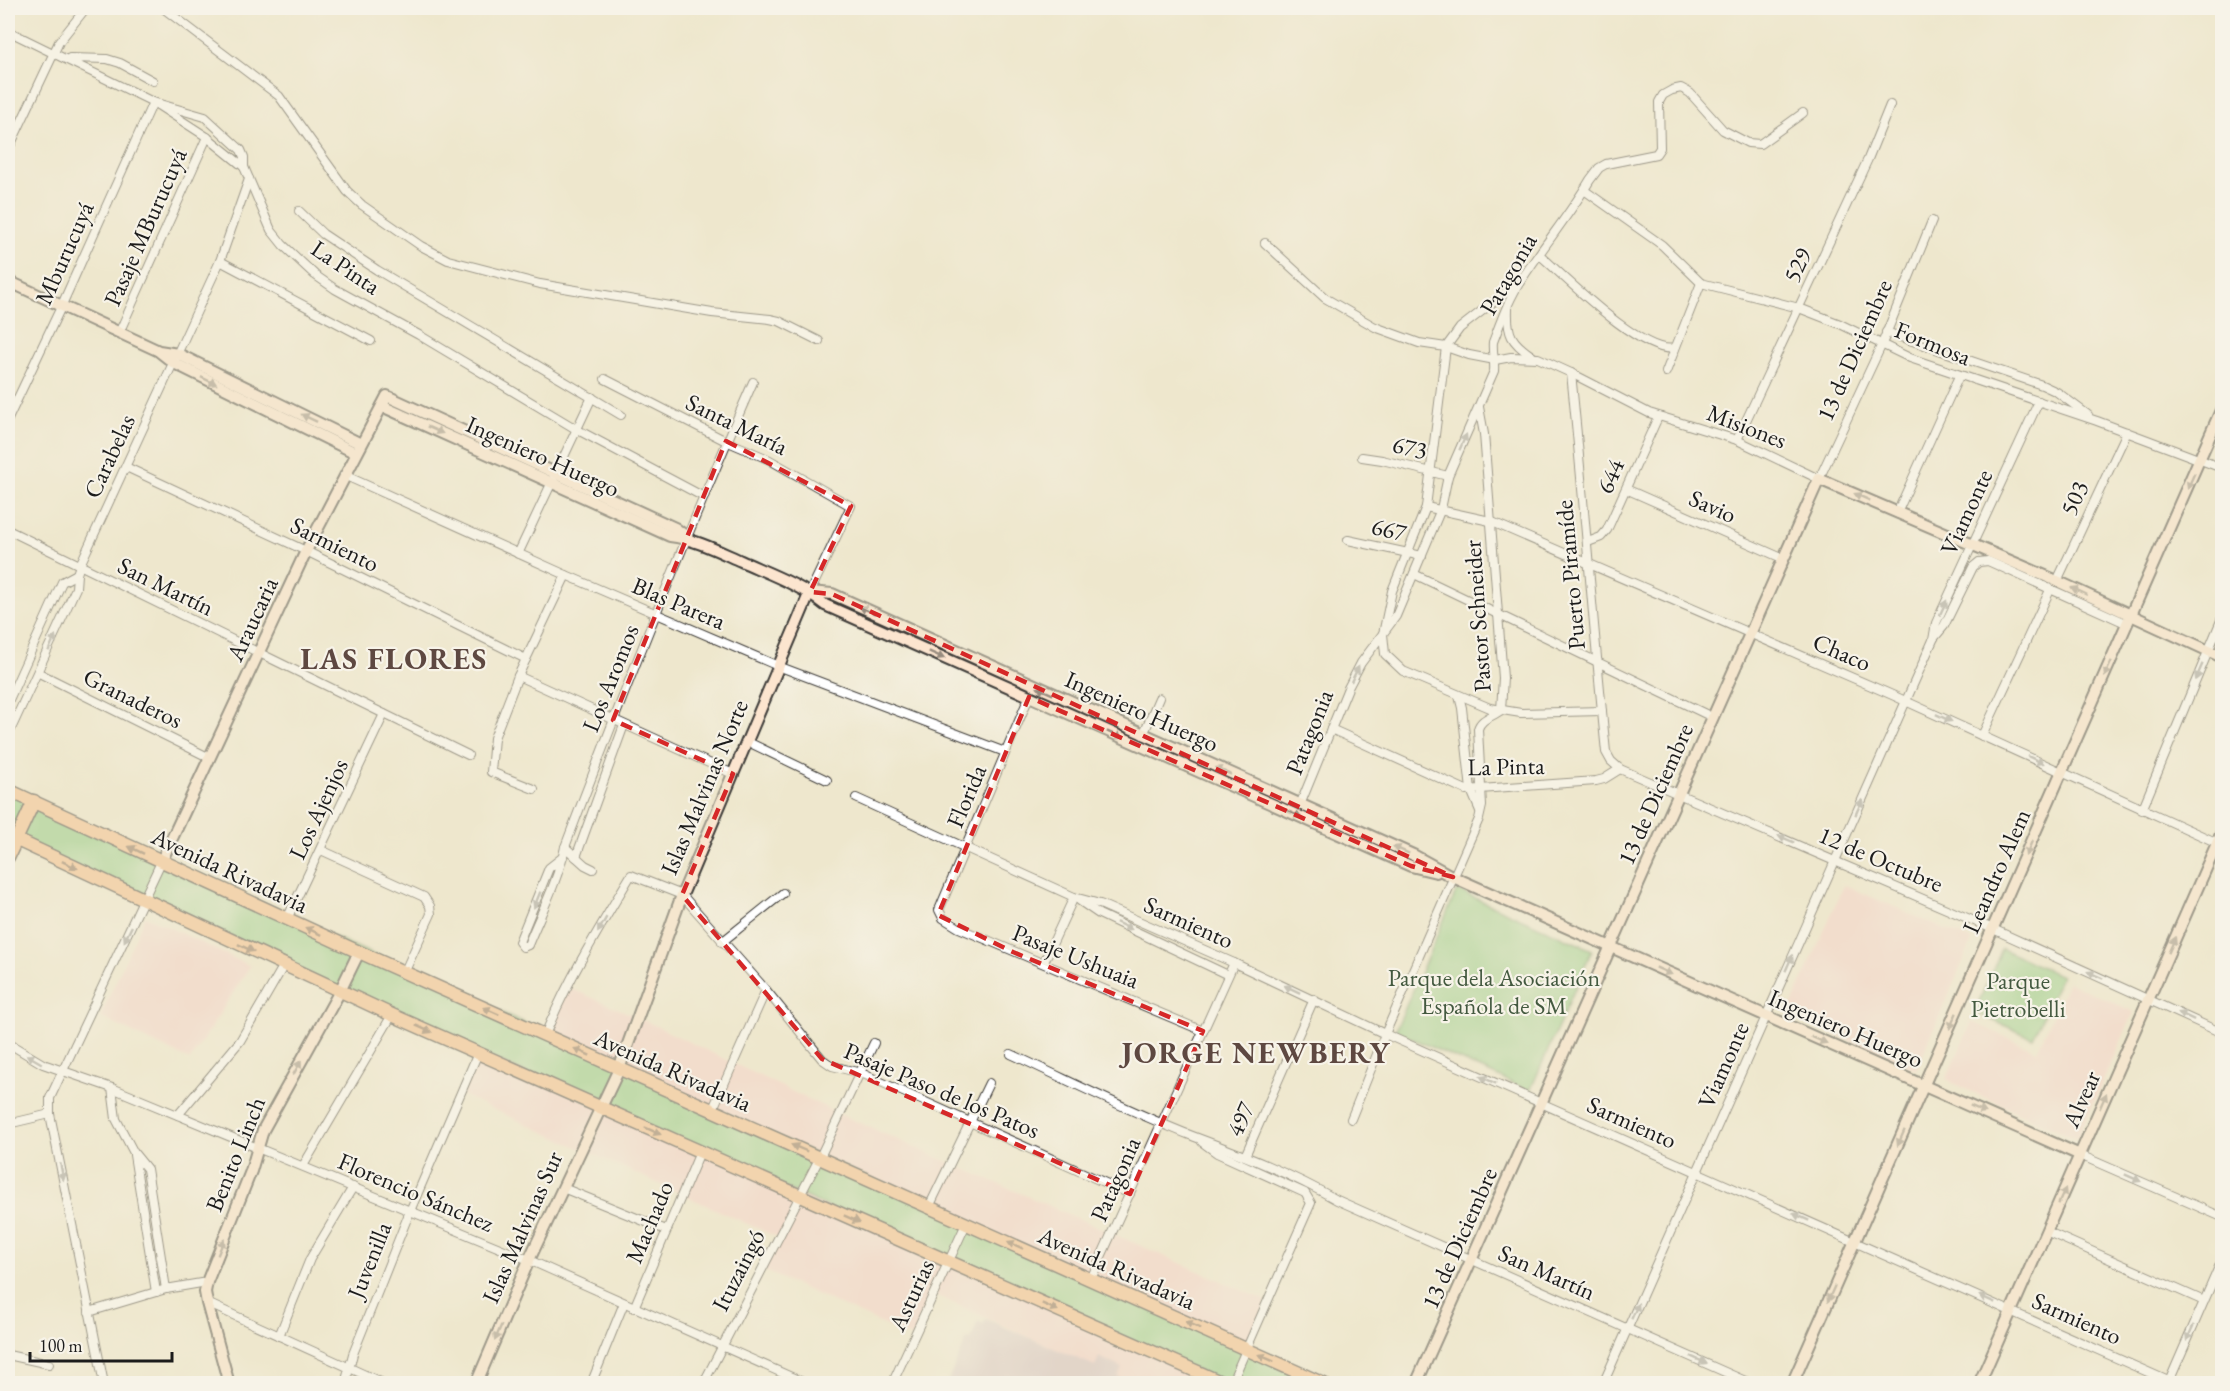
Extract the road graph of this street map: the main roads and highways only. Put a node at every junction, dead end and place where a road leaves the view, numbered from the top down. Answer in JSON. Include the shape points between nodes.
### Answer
{"nodes":[{"id":1,"x":8,"y":281,"type":"edge"},
{"id":2,"x":385,"y":401,"type":"joint"},
{"id":3,"x":2223,"y":408,"type":"edge"},
{"id":4,"x":359,"y":449,"type":"junction"},
{"id":5,"x":1819,"y":478,"type":"joint"},
{"id":6,"x":810,"y":592,"type":"junction"},
{"id":7,"x":2130,"y":620,"type":"junction"},
{"id":8,"x":2223,"y":657,"type":"edge"},
{"id":9,"x":8,"y":790,"type":"edge"},
{"id":10,"x":34,"y":801,"type":"junction"},
{"id":11,"x":12,"y":838,"type":"edge"},
{"id":12,"x":2221,"y":840,"type":"edge"},
{"id":13,"x":8,"y":857,"type":"edge"},
{"id":14,"x":161,"y":862,"type":"junction"},
{"id":15,"x":1453,"y":877,"type":"junction"},
{"id":16,"x":1611,"y":947,"type":"junction"},
{"id":17,"x":358,"y":952,"type":"junction"},
{"id":18,"x":340,"y":991,"type":"junction"},
{"id":19,"x":619,"y":1069,"type":"junction"},
{"id":20,"x":1924,"y":1085,"type":"junction"},
{"id":21,"x":609,"y":1089,"type":"joint"},
{"id":22,"x":600,"y":1108,"type":"junction"},
{"id":23,"x":2080,"y":1155,"type":"junction"},
{"id":24,"x":229,"y":1383,"type":"edge"},
{"id":25,"x":476,"y":1383,"type":"edge"},
{"id":26,"x":1225,"y":1383,"type":"edge"},
{"id":27,"x":1324,"y":1383,"type":"edge"},
{"id":28,"x":1416,"y":1383,"type":"edge"},
{"id":29,"x":1792,"y":1383,"type":"edge"},
{"id":30,"x":1979,"y":1383,"type":"edge"}],
"edges":[{"from":1,"to":4,"type":"main road"},
{"from":2,"to":4,"type":"main road","name":"Araucaria"},
{"from":2,"to":6,"type":"main road","name":"Ingeniero Huergo","via":[[552,478],[675,528],[688,538]]},
{"from":3,"to":7,"type":"main road","name":"Leandro Alem","one_way":true},
{"from":4,"to":14,"type":"main road","name":"Araucaria","via":[[306,551]]},
{"from":7,"to":5,"type":"main road","name":"Misiones","one_way":true,"via":[[1973,545]]},
{"from":5,"to":16,"type":"main road","name":"13 de Diciembre"},
{"from":15,"to":6,"type":"main road","name":"Ingeniero Huergo","one_way":true,"via":[[1413,855],[832,594]]},
{"from":6,"to":15,"type":"main road","name":"Ingeniero Huergo","one_way":true,"via":[[825,605],[1029,697],[1411,866]]},
{"from":6,"to":19,"type":"main road","name":"Islas Malvinas Norte","via":[[682,895]]},
{"from":7,"to":8,"type":"main road","name":"Misiones"},
{"from":7,"to":20,"type":"main road","name":"Leandro Alem","one_way":true},
{"from":9,"to":10,"type":"main road","name":"Avenida Rivadavia"},
{"from":10,"to":11,"type":"main road"},
{"from":14,"to":10,"type":"main road","name":"Avenida Rivadavia","one_way":true},
{"from":11,"to":13,"type":"main road"},
{"from":11,"to":18,"type":"main road","one_way":true},
{"from":23,"to":12,"type":"main road","name":"Alvear","one_way":true},
{"from":17,"to":14,"type":"main road","name":"Avenida Rivadavia","one_way":true},
{"from":15,"to":16,"type":"main road","name":"Ingeniero Huergo"},
{"from":16,"to":20,"type":"main road","name":"Ingeniero Huergo","one_way":true},
{"from":16,"to":28,"type":"main road","name":"13 de Diciembre"},
{"from":17,"to":18,"type":"main road","name":"Benito Linch"},
{"from":19,"to":17,"type":"main road","name":"Avenida Rivadavia","one_way":true},
{"from":18,"to":22,"type":"main road","one_way":true},
{"from":24,"to":18,"type":"main road","name":"Benito Linch","one_way":true,"via":[[207,1303],[207,1282],[251,1171],[262,1130]]},
{"from":19,"to":21,"type":"main road","name":"Islas Malvinas Norte"},
{"from":27,"to":19,"type":"main road","name":"Avenida Rivadavia","one_way":true},
{"from":20,"to":23,"type":"main road","name":"Ingeniero Huergo","one_way":true},
{"from":20,"to":29,"type":"main road","name":"Leandro Alem","one_way":true},
{"from":21,"to":22,"type":"main road","name":"Islas Malvinas Sur"},
{"from":22,"to":25,"type":"main road","name":"Islas Malvinas Sur","one_way":true},
{"from":22,"to":26,"type":"main road","one_way":true},
{"from":30,"to":23,"type":"main road","name":"Alvear","one_way":true}]}
